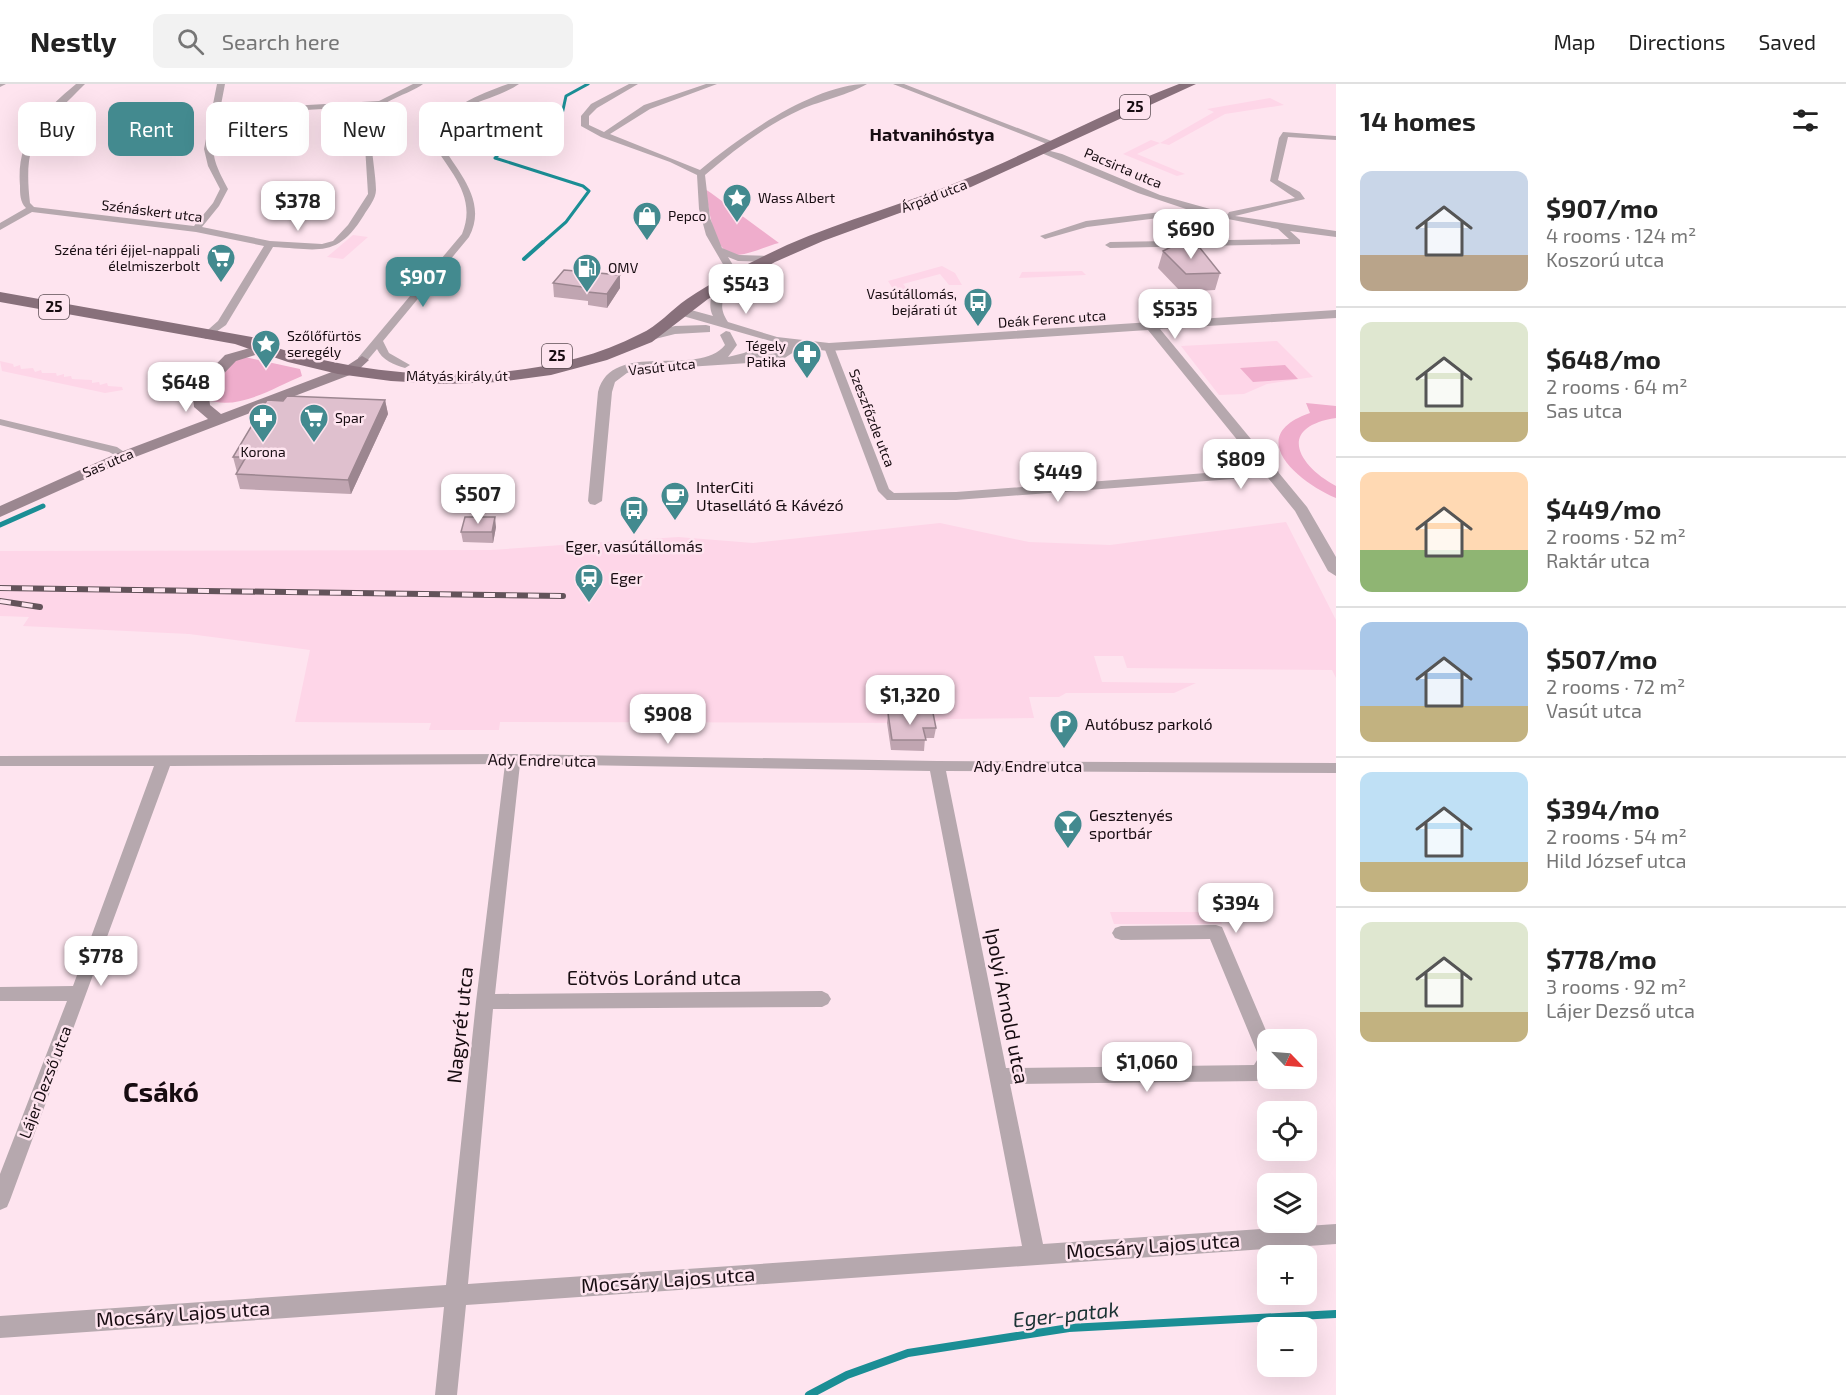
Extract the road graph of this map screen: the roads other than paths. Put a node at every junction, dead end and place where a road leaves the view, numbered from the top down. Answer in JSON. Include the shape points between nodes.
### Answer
{"nodes":[{"id":1,"x":81,"y":84,"type":"edge"},
{"id":2,"x":221,"y":84,"type":"edge"},
{"id":3,"x":419,"y":84,"type":"edge"},
{"id":4,"x":515,"y":84,"type":"edge"},
{"id":5,"x":634,"y":84,"type":"edge"},
{"id":6,"x":713,"y":84,"type":"edge"},
{"id":7,"x":863,"y":84,"type":"edge"},
{"id":8,"x":897,"y":84,"type":"edge"},
{"id":9,"x":1190,"y":84,"type":"edge"},
{"id":10,"x":614,"y":89,"type":"edge"},
{"id":11,"x":217,"y":102,"type":"edge"},
{"id":12,"x":383,"y":102,"type":"edge"},
{"id":13,"x":604,"y":135,"type":"junction"},
{"id":14,"x":1336,"y":138,"type":"edge"},
{"id":15,"x":1048,"y":147,"type":"junction"},
{"id":16,"x":210,"y":156,"type":"edge"},
{"id":17,"x":370,"y":156,"type":"edge"},
{"id":18,"x":701,"y":174,"type":"junction"},
{"id":19,"x":31,"y":209,"type":"junction"},
{"id":20,"x":1197,"y":210,"type":"junction"},
{"id":21,"x":1227,"y":215,"type":"junction"},
{"id":22,"x":0,"y":227,"type":"edge"},
{"id":23,"x":1281,"y":227,"type":"junction"},
{"id":24,"x":196,"y":229,"type":"junction"},
{"id":25,"x":1336,"y":234,"type":"edge"},
{"id":26,"x":1045,"y":236,"type":"dead end"},
{"id":27,"x":270,"y":243,"type":"junction"},
{"id":28,"x":1110,"y":245,"type":"dead end"},
{"id":29,"x":721,"y":251,"type":"junction"},
{"id":30,"x":771,"y":259,"type":"junction"},
{"id":31,"x":732,"y":280,"type":"junction"},
{"id":32,"x":0,"y":297,"type":"edge"},
{"id":33,"x":680,"y":311,"type":"junction"},
{"id":34,"x":1336,"y":314,"type":"edge"},
{"id":35,"x":1152,"y":327,"type":"junction"},
{"id":36,"x":706,"y":329,"type":"junction"},
{"id":37,"x":724,"y":329,"type":"junction"},
{"id":38,"x":214,"y":337,"type":"junction"},
{"id":39,"x":647,"y":337,"type":"junction"},
{"id":40,"x":378,"y":341,"type":"junction"},
{"id":41,"x":762,"y":341,"type":"junction"},
{"id":42,"x":242,"y":342,"type":"junction"},
{"id":43,"x":797,"y":346,"type":"junction"},
{"id":44,"x":829,"y":347,"type":"junction"},
{"id":45,"x":260,"y":349,"type":"junction"},
{"id":46,"x":226,"y":359,"type":"junction"},
{"id":47,"x":737,"y":360,"type":"junction"},
{"id":48,"x":702,"y":362,"type":"junction"},
{"id":49,"x":356,"y":365,"type":"junction"},
{"id":50,"x":405,"y":365,"type":"junction"},
{"id":51,"x":218,"y":419,"type":"junction"},
{"id":52,"x":0,"y":422,"type":"edge"},
{"id":53,"x":124,"y":456,"type":"junction"},
{"id":54,"x":1273,"y":472,"type":"junction"},
{"id":55,"x":595,"y":501,"type":"dead end"},
{"id":56,"x":0,"y":513,"type":"edge"},
{"id":57,"x":1336,"y":571,"type":"edge"},
{"id":58,"x":513,"y":759,"type":"junction"},
{"id":59,"x":164,"y":760,"type":"junction"},
{"id":60,"x":0,"y":761,"type":"edge"},
{"id":61,"x":937,"y":766,"type":"junction"},
{"id":62,"x":1336,"y":768,"type":"edge"},
{"id":63,"x":1120,"y":933,"type":"dead end"},
{"id":64,"x":79,"y":993,"type":"junction"},
{"id":65,"x":0,"y":994,"type":"edge"},
{"id":66,"x":822,"y":999,"type":"dead end"},
{"id":67,"x":485,"y":1002,"type":"junction"},
{"id":68,"x":1257,"y":1031,"type":"edge"},
{"id":69,"x":1257,"y":1073,"type":"edge"},
{"id":70,"x":998,"y":1076,"type":"junction"},
{"id":71,"x":0,"y":1200,"type":"edge"},
{"id":72,"x":1336,"y":1234,"type":"edge"},
{"id":73,"x":1034,"y":1254,"type":"junction"},
{"id":74,"x":456,"y":1295,"type":"junction"},
{"id":75,"x":0,"y":1327,"type":"edge"},
{"id":76,"x":446,"y":1395,"type":"edge"}],
"edges":[{"from":1,"to":19,"type":"street","via":[[39,126],[27,148],[25,191],[26,204]]},
{"from":2,"to":11,"type":"street"},
{"from":3,"to":12,"type":"street"},
{"from":4,"to":40,"type":"street","via":[[471,103],[437,129],[434,138],[440,153],[467,190],[474,210],[472,224]]},
{"from":5,"to":10,"type":"street"},
{"from":6,"to":13,"type":"street","via":[[647,107]]},
{"from":7,"to":18,"type":"street","via":[[775,118],[732,146]]},
{"from":8,"to":15,"type":"street","name":"Pacsirta utca"},
{"from":9,"to":15,"type":"main road","name":"Árpád utca","number":"25"},
{"from":10,"to":13,"type":"street","via":[[585,116],[585,126]]},
{"from":13,"to":18,"type":"street","via":[[675,160]]},
{"from":14,"to":21,"type":"street","via":[[1287,134],[1274,181],[1301,199]]},
{"from":15,"to":20,"type":"street","name":"Pacsirta utca","via":[[1066,158]]},
{"from":15,"to":30,"type":"main road","name":"Árpád utca","number":"25","via":[[968,183]]},
{"from":16,"to":24,"type":"street","via":[[224,189],[221,199]]},
{"from":17,"to":27,"type":"street","name":"Szénáskert utca","via":[[372,194],[352,227],[336,243],[323,247]]},
{"from":18,"to":29,"type":"street","via":[[709,228]]},
{"from":19,"to":22,"type":"street"},
{"from":19,"to":24,"type":"street","name":"Szénáskert utca"},
{"from":20,"to":21,"type":"street","name":"Pacsirta utca"},
{"from":20,"to":26,"type":"street","via":[[1086,224]]},
{"from":21,"to":23,"type":"street","name":"Pacsirta utca"},
{"from":23,"to":25,"type":"street","name":"Pacsirta utca"},
{"from":23,"to":28,"type":"street","via":[[1297,242]]},
{"from":24,"to":27,"type":"street","name":"Szénáskert utca"},
{"from":27,"to":38,"type":"street"},
{"from":29,"to":30,"type":"street","via":[[738,258]]},
{"from":29,"to":31,"type":"street","via":[[732,267]]},
{"from":30,"to":31,"type":"main road","name":"Árpád utca","number":"25"},
{"from":31,"to":33,"type":"main road","name":"Árpád utca","number":"25"},
{"from":31,"to":37,"type":"street","via":[[713,305]]},
{"from":32,"to":38,"type":"main road","name":"Mátyás király út","number":"25"},
{"from":33,"to":36,"type":"street","name":"Deák Ferenc utca"},
{"from":33,"to":37,"type":"street","name":"Deák Ferenc utca"},
{"from":33,"to":39,"type":"main road","name":"Mátyás király út","number":"25","via":[[670,323]]},
{"from":33,"to":50,"type":"main road","name":"Mátyás király út","number":"25","via":[[590,347],[511,366]]},
{"from":34,"to":35,"type":"street","name":"Deák Ferenc utca"},
{"from":35,"to":44,"type":"street","name":"Deák Ferenc utca"},
{"from":35,"to":54,"type":"street"},
{"from":36,"to":37,"type":"street","name":"Deák Ferenc utca"},
{"from":36,"to":39,"type":"street","name":"Deák Ferenc utca","via":[[675,330]]},
{"from":37,"to":41,"type":"street","name":"Deák Ferenc utca"},
{"from":37,"to":48,"type":"street","via":[[731,345],[724,354]]},
{"from":38,"to":42,"type":"main road","name":"Mátyás király út","number":"25"},
{"from":38,"to":46,"type":"main road","via":[[227,351]]},
{"from":39,"to":49,"type":"main road","name":"Mátyás király út","number":"25","via":[[606,355],[520,376],[446,378]]},
{"from":40,"to":49,"type":"street"},
{"from":40,"to":50,"type":"street","via":[[385,356]]},
{"from":41,"to":43,"type":"street","name":"Deák Ferenc utca"},
{"from":41,"to":47,"type":"street","name":"Vasút utca","via":[[756,354]]},
{"from":42,"to":45,"type":"main road","name":"Mátyás király út","number":"25"},
{"from":42,"to":49,"type":"main road","name":"Mátyás király út","number":"25"},
{"from":43,"to":44,"type":"street","name":"Deák Ferenc utca"},
{"from":43,"to":47,"type":"street","via":[[774,358]]},
{"from":44,"to":54,"type":"street","name":"Szeszfőzde utca","via":[[884,491],[891,497],[968,495]]},
{"from":45,"to":46,"type":"main road"},
{"from":45,"to":49,"type":"main road","name":"Mátyás király út","number":"25"},
{"from":46,"to":51,"type":"main road","via":[[199,391],[202,407]]},
{"from":47,"to":48,"type":"street","name":"Vasút utca"},
{"from":48,"to":55,"type":"street","name":"Vasút utca","via":[[641,366],[609,380]]},
{"from":49,"to":50,"type":"main road","name":"Mátyás király út","number":"25"},
{"from":49,"to":51,"type":"main road","name":"Sas utca"},
{"from":51,"to":53,"type":"main road","name":"Sas utca"},
{"from":52,"to":53,"type":"street","via":[[113,449]]},
{"from":53,"to":56,"type":"main road","name":"Sas utca"},
{"from":54,"to":57,"type":"street","via":[[1302,510]]},
{"from":58,"to":59,"type":"street","name":"Ady Endre utca"},
{"from":58,"to":61,"type":"street","name":"Ady Endre utca"},
{"from":58,"to":67,"type":"street","name":"Nagyrét utca"},
{"from":59,"to":60,"type":"street","name":"Ady Endre utca"},
{"from":59,"to":64,"type":"street","name":"Lájer Dezső utca"},
{"from":61,"to":62,"type":"street","name":"Ady Endre utca"},
{"from":61,"to":70,"type":"street","name":"Ipolyi Arnold utca"},
{"from":63,"to":68,"type":"street","via":[[1216,932]]},
{"from":64,"to":65,"type":"street"},
{"from":64,"to":71,"type":"street","name":"Lájer Dezső utca"},
{"from":66,"to":67,"type":"street","name":"Eötvös Loránd utca"},
{"from":67,"to":74,"type":"street","name":"Nagyrét utca"},
{"from":69,"to":70,"type":"street"},
{"from":70,"to":73,"type":"street","name":"Ipolyi Arnold utca"},
{"from":72,"to":73,"type":"street","name":"Mocsáry Lajos utca"},
{"from":73,"to":74,"type":"street","name":"Mocsáry Lajos utca"},
{"from":74,"to":75,"type":"street","name":"Mocsáry Lajos utca"},
{"from":74,"to":76,"type":"street","name":"Nagyrét utca"}]}
